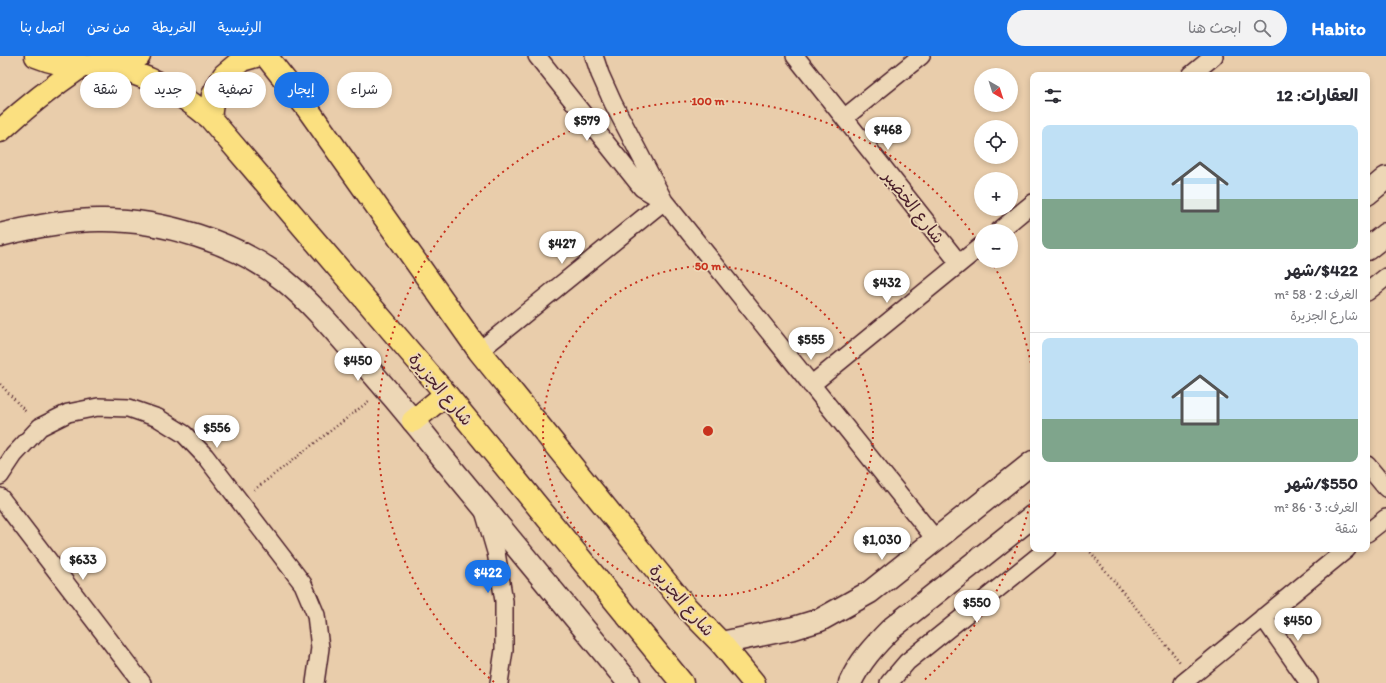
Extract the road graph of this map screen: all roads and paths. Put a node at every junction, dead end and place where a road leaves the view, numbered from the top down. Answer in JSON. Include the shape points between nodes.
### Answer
{"nodes":[{"id":1,"x":36,"y":56,"type":"edge"},
{"id":2,"x":139,"y":56,"type":"edge"},
{"id":3,"x":256,"y":56,"type":"edge"},
{"id":4,"x":266,"y":56,"type":"edge"},
{"id":5,"x":537,"y":56,"type":"edge"},
{"id":6,"x":594,"y":56,"type":"edge"},
{"id":7,"x":794,"y":56,"type":"edge"},
{"id":8,"x":920,"y":56,"type":"edge"},
{"id":9,"x":1214,"y":56,"type":"edge"},
{"id":10,"x":104,"y":65,"type":"junction"},
{"id":11,"x":82,"y":66,"type":"junction"},
{"id":12,"x":1195,"y":72,"type":"edge"},
{"id":13,"x":210,"y":118,"type":"junction"},
{"id":14,"x":844,"y":118,"type":"junction"},
{"id":15,"x":0,"y":131,"type":"edge"},
{"id":16,"x":1386,"y":178,"type":"edge"},
{"id":17,"x":1370,"y":191,"type":"edge"},
{"id":18,"x":664,"y":202,"type":"junction"},
{"id":19,"x":1030,"y":206,"type":"edge"},
{"id":20,"x":1008,"y":224,"type":"edge"},
{"id":21,"x":1386,"y":234,"type":"edge"},
{"id":22,"x":0,"y":235,"type":"edge"},
{"id":23,"x":1370,"y":247,"type":"edge"},
{"id":24,"x":974,"y":251,"type":"edge"},
{"id":25,"x":959,"y":263,"type":"junction"},
{"id":26,"x":1386,"y":277,"type":"edge"},
{"id":27,"x":1370,"y":290,"type":"edge"},
{"id":28,"x":479,"y":351,"type":"junction"},
{"id":29,"x":0,"y":384,"type":"edge"},
{"id":30,"x":811,"y":384,"type":"junction"},
{"id":31,"x":386,"y":388,"type":"junction"},
{"id":32,"x":446,"y":394,"type":"junction"},
{"id":33,"x":413,"y":421,"type":"junction"},
{"id":34,"x":40,"y":427,"type":"junction"},
{"id":35,"x":1030,"y":464,"type":"edge"},
{"id":36,"x":1370,"y":469,"type":"edge"},
{"id":37,"x":0,"y":476,"type":"edge"},
{"id":38,"x":1386,"y":488,"type":"edge"},
{"id":39,"x":0,"y":497,"type":"edge"},
{"id":40,"x":239,"y":501,"type":"junction"},
{"id":41,"x":482,"y":505,"type":"junction"},
{"id":42,"x":1030,"y":518,"type":"edge"},
{"id":43,"x":1386,"y":518,"type":"edge"},
{"id":44,"x":1370,"y":531,"type":"edge"},
{"id":45,"x":936,"y":540,"type":"junction"},
{"id":46,"x":1043,"y":552,"type":"edge"},
{"id":47,"x":1090,"y":552,"type":"edge"},
{"id":48,"x":1344,"y":552,"type":"edge"},
{"id":49,"x":1263,"y":618,"type":"junction"},
{"id":50,"x":721,"y":644,"type":"junction"},
{"id":51,"x":1187,"y":680,"type":"edge"},
{"id":52,"x":142,"y":683,"type":"edge"},
{"id":53,"x":315,"y":683,"type":"edge"},
{"id":54,"x":499,"y":683,"type":"edge"},
{"id":55,"x":628,"y":683,"type":"edge"},
{"id":56,"x":682,"y":683,"type":"edge"},
{"id":57,"x":754,"y":683,"type":"edge"},
{"id":58,"x":850,"y":683,"type":"edge"},
{"id":59,"x":889,"y":683,"type":"edge"},
{"id":60,"x":1309,"y":683,"type":"edge"}],
"edges":[{"from":1,"to":11,"type":"main road","via":[[48,61]]},
{"from":2,"to":10,"type":"main road"},
{"from":3,"to":13,"type":"main road","via":[[242,60],[224,75],[212,95]]},
{"from":4,"to":28,"type":"main road","name":"شارع الجزيرة","via":[[307,108]]},
{"from":5,"to":18,"type":"street","via":[[642,188]]},
{"from":6,"to":18,"type":"street","via":[[613,103]]},
{"from":7,"to":14,"type":"street","name":"شارع الخضير"},
{"from":8,"to":14,"type":"street"},
{"from":9,"to":12,"type":"street"},
{"from":10,"to":11,"type":"main road"},
{"from":10,"to":13,"type":"main road","name":"شارع الجزيرة","via":[[128,70],[151,79],[173,90]]},
{"from":11,"to":15,"type":"main road","via":[[29,105]]},
{"from":13,"to":32,"type":"main road","name":"شارع الجزيرة"},
{"from":14,"to":25,"type":"street","name":"شارع الخضير"},
{"from":16,"to":17,"type":"street"},
{"from":18,"to":28,"type":"street"},
{"from":18,"to":30,"type":"street"},
{"from":19,"to":20,"type":"street"},
{"from":21,"to":23,"type":"street"},
{"from":22,"to":31,"type":"street","via":[[58,223],[99,220],[146,223],[192,234],[224,246],[284,280],[316,309]]},
{"from":24,"to":25,"type":"street"},
{"from":25,"to":30,"type":"street"},
{"from":26,"to":27,"type":"street"},
{"from":28,"to":50,"type":"main road","name":"شارع الجزيرة","via":[[687,608]]},
{"from":29,"to":34,"type":"path"},
{"from":30,"to":45,"type":"street"},
{"from":31,"to":33,"type":"street"},
{"from":31,"to":40,"type":"path"},
{"from":32,"to":33,"type":"main road"},
{"from":32,"to":56,"type":"main road","name":"شارع الجزيرة"},
{"from":33,"to":41,"type":"street"},
{"from":34,"to":37,"type":"street","via":[[14,455]]},
{"from":34,"to":40,"type":"street","via":[[68,413],[98,407],[129,408],[158,418],[184,434],[205,456]]},
{"from":35,"to":45,"type":"street"},
{"from":36,"to":38,"type":"street"},
{"from":39,"to":52,"type":"street"},
{"from":40,"to":53,"type":"street","via":[[303,584],[316,615],[320,648]]},
{"from":41,"to":54,"type":"street","via":[[496,552],[504,601],[504,650]]},
{"from":41,"to":55,"type":"street"},
{"from":42,"to":58,"type":"street","via":[[892,628],[872,648]]},
{"from":43,"to":44,"type":"street"},
{"from":45,"to":50,"type":"street","via":[[870,592],[820,620]]},
{"from":46,"to":59,"type":"street","via":[[907,662]]},
{"from":47,"to":51,"type":"path"},
{"from":48,"to":49,"type":"street"},
{"from":49,"to":51,"type":"street"},
{"from":49,"to":60,"type":"street"},
{"from":50,"to":57,"type":"main road","name":"شارع الجزيرة"}]}
